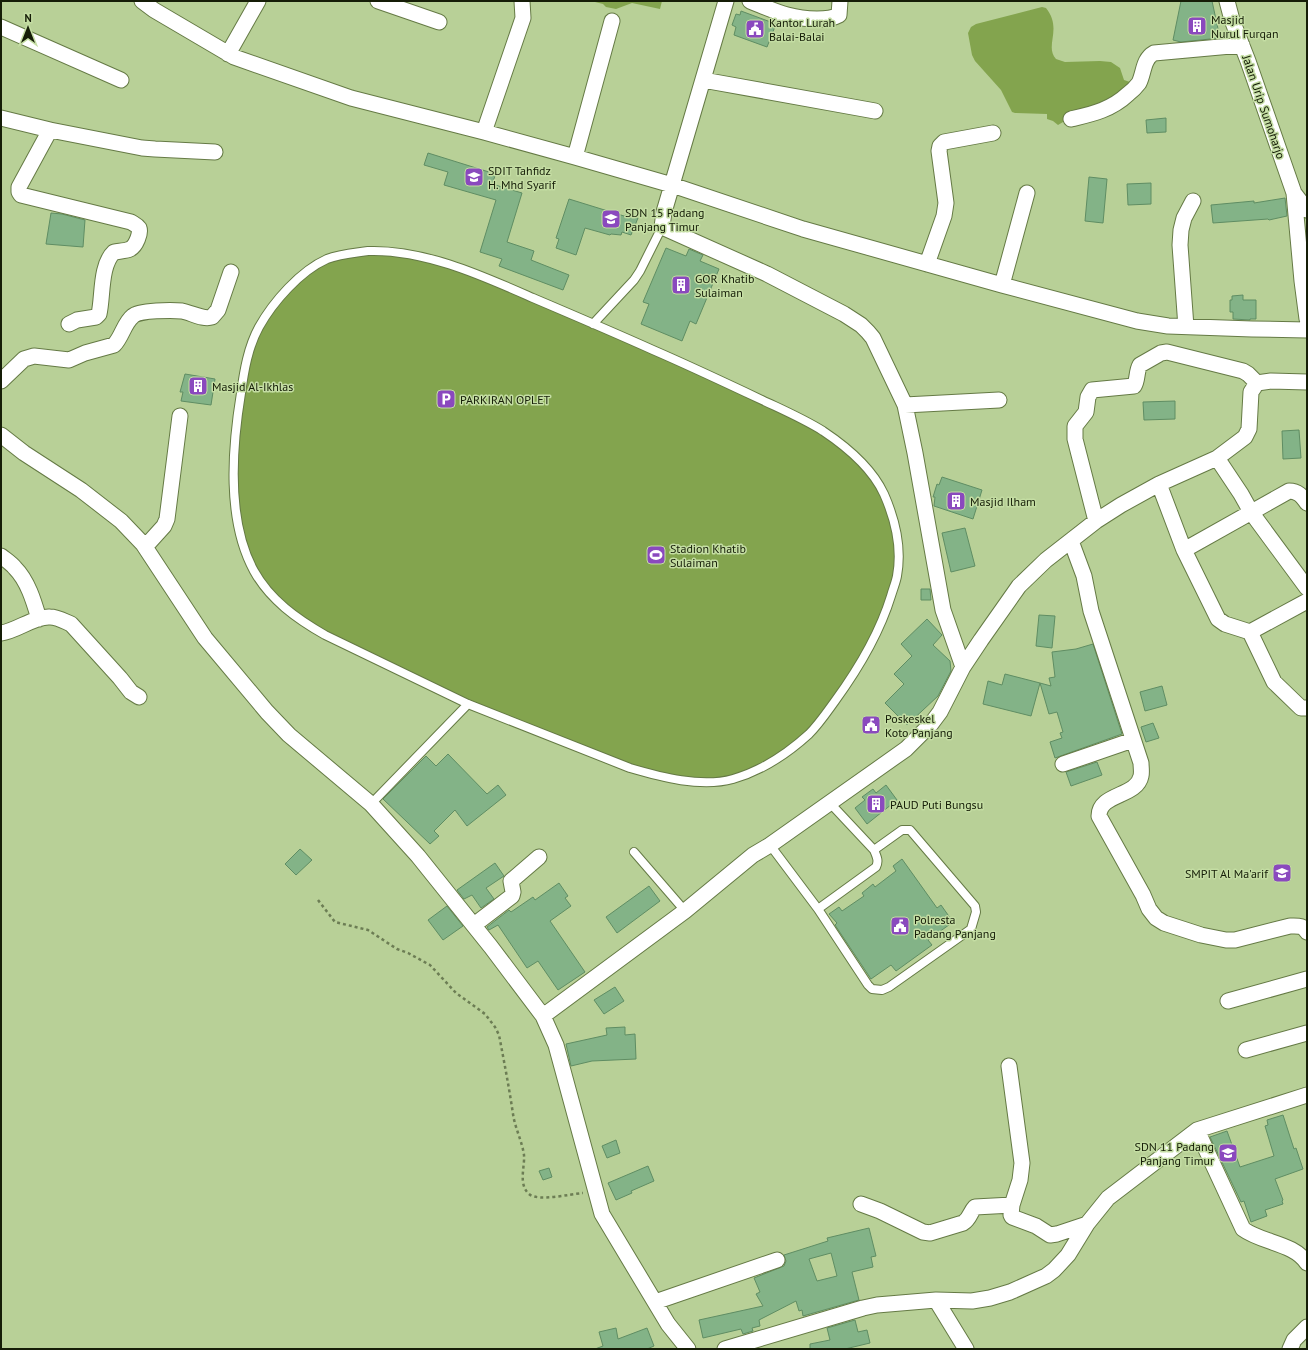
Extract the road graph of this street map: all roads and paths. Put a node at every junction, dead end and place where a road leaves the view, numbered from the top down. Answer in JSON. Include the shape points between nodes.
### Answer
{"nodes":[{"id":1,"x":142,"y":1,"type":"edge"},
{"id":2,"x":258,"y":1,"type":"edge"},
{"id":3,"x":378,"y":1,"type":"edge"},
{"id":4,"x":522,"y":1,"type":"edge"},
{"id":5,"x":726,"y":1,"type":"edge"},
{"id":6,"x":750,"y":1,"type":"edge"},
{"id":7,"x":840,"y":1,"type":"edge"},
{"id":8,"x":1227,"y":1,"type":"edge"},
{"id":9,"x":612,"y":21,"type":"dead end"},
{"id":10,"x":439,"y":22,"type":"dead end"},
{"id":11,"x":1,"y":27,"type":"edge"},
{"id":12,"x":1242,"y":45,"type":"junction"},
{"id":13,"x":228,"y":54,"type":"junction"},
{"id":14,"x":121,"y":80,"type":"dead end"},
{"id":15,"x":703,"y":80,"type":"junction"},
{"id":16,"x":875,"y":111,"type":"dead end"},
{"id":17,"x":1071,"y":119,"type":"dead end"},
{"id":18,"x":2,"y":123,"type":"edge"},
{"id":19,"x":50,"y":130,"type":"junction"},
{"id":20,"x":484,"y":132,"type":"junction"},
{"id":21,"x":993,"y":133,"type":"dead end"},
{"id":22,"x":215,"y":152,"type":"dead end"},
{"id":23,"x":575,"y":157,"type":"junction"},
{"id":24,"x":672,"y":185,"type":"junction"},
{"id":25,"x":1026,"y":192,"type":"dead end"},
{"id":26,"x":1294,"y":193,"type":"junction"},
{"id":27,"x":1193,"y":201,"type":"dead end"},
{"id":28,"x":1307,"y":210,"type":"edge"},
{"id":29,"x":662,"y":227,"type":"junction"},
{"id":30,"x":926,"y":264,"type":"junction"},
{"id":31,"x":231,"y":272,"type":"dead end"},
{"id":32,"x":1002,"y":285,"type":"junction"},
{"id":33,"x":1307,"y":319,"type":"edge"},
{"id":34,"x":69,"y":324,"type":"dead end"},
{"id":35,"x":593,"y":324,"type":"junction"},
{"id":36,"x":1186,"y":327,"type":"junction"},
{"id":37,"x":1307,"y":330,"type":"edge"},
{"id":38,"x":1,"y":381,"type":"edge"},
{"id":39,"x":1307,"y":382,"type":"edge"},
{"id":40,"x":1257,"y":383,"type":"junction"},
{"id":41,"x":999,"y":400,"type":"dead end"},
{"id":42,"x":905,"y":405,"type":"junction"},
{"id":43,"x":180,"y":416,"type":"dead end"},
{"id":44,"x":1,"y":435,"type":"edge"},
{"id":45,"x":1217,"y":458,"type":"junction"},
{"id":46,"x":1159,"y":484,"type":"junction"},
{"id":47,"x":1307,"y":503,"type":"edge"},
{"id":48,"x":1251,"y":512,"type":"junction"},
{"id":49,"x":1096,"y":521,"type":"junction"},
{"id":50,"x":1071,"y":540,"type":"junction"},
{"id":51,"x":145,"y":547,"type":"junction"},
{"id":52,"x":1184,"y":550,"type":"junction"},
{"id":53,"x":1,"y":556,"type":"edge"},
{"id":54,"x":1307,"y":588,"type":"edge"},
{"id":55,"x":1307,"y":601,"type":"edge"},
{"id":56,"x":39,"y":619,"type":"junction"},
{"id":57,"x":1250,"y":632,"type":"junction"},
{"id":58,"x":1,"y":633,"type":"edge"},
{"id":59,"x":963,"y":668,"type":"junction"},
{"id":60,"x":139,"y":697,"type":"dead end"},
{"id":61,"x":468,"y":704,"type":"junction"},
{"id":62,"x":1307,"y":708,"type":"edge"},
{"id":63,"x":1133,"y":740,"type":"junction"},
{"id":64,"x":1063,"y":764,"type":"dead end"},
{"id":65,"x":829,"y":802,"type":"junction"},
{"id":66,"x":371,"y":804,"type":"junction"},
{"id":67,"x":770,"y":845,"type":"junction"},
{"id":68,"x":874,"y":850,"type":"junction"},
{"id":69,"x":634,"y":852,"type":"dead end"},
{"id":70,"x":539,"y":857,"type":"dead end"},
{"id":71,"x":318,"y":900,"type":"dead end"},
{"id":72,"x":818,"y":909,"type":"junction"},
{"id":73,"x":685,"y":911,"type":"junction"},
{"id":74,"x":474,"y":925,"type":"junction"},
{"id":75,"x":1307,"y":932,"type":"edge"},
{"id":76,"x":1307,"y":979,"type":"edge"},
{"id":77,"x":1228,"y":1001,"type":"dead end"},
{"id":78,"x":543,"y":1016,"type":"junction"},
{"id":79,"x":1307,"y":1034,"type":"edge"},
{"id":80,"x":1246,"y":1050,"type":"dead end"},
{"id":81,"x":1009,"y":1066,"type":"dead end"},
{"id":82,"x":1307,"y":1095,"type":"edge"},
{"id":83,"x":1197,"y":1130,"type":"junction"},
{"id":84,"x":596,"y":1192,"type":"junction"},
{"id":85,"x":861,"y":1204,"type":"dead end"},
{"id":86,"x":1012,"y":1205,"type":"junction"},
{"id":87,"x":1087,"y":1224,"type":"junction"},
{"id":88,"x":777,"y":1260,"type":"dead end"},
{"id":89,"x":1307,"y":1263,"type":"edge"},
{"id":90,"x":936,"y":1300,"type":"junction"},
{"id":91,"x":655,"y":1302,"type":"junction"},
{"id":92,"x":1307,"y":1327,"type":"edge"},
{"id":93,"x":688,"y":1349,"type":"edge"},
{"id":94,"x":725,"y":1349,"type":"edge"},
{"id":95,"x":966,"y":1349,"type":"edge"},
{"id":96,"x":1290,"y":1349,"type":"edge"}],
"edges":[{"from":1,"to":13,"type":"street"},
{"from":2,"to":13,"type":"street"},
{"from":3,"to":10,"type":"street"},
{"from":4,"to":20,"type":"street","via":[[523,18]]},
{"from":5,"to":15,"type":"street"},
{"from":6,"to":7,"type":"street","via":[[788,16],[829,19],[839,15]]},
{"from":8,"to":12,"type":"street","name":"Jalan Urip Sumoharjo"},
{"from":9,"to":23,"type":"street"},
{"from":11,"to":14,"type":"street"},
{"from":12,"to":17,"type":"street","via":[[1154,53],[1146,60],[1136,87],[1121,101],[1101,111]]},
{"from":12,"to":26,"type":"street","name":"Jalan Urip Sumoharjo"},
{"from":13,"to":20,"type":"street","via":[[351,98]]},
{"from":15,"to":16,"type":"street"},
{"from":15,"to":24,"type":"street"},
{"from":18,"to":19,"type":"street"},
{"from":19,"to":22,"type":"street","via":[[148,148]]},
{"from":19,"to":34,"type":"street","via":[[19,187],[21,195],[131,222],[140,232],[133,247],[114,252],[108,259],[96,317]]},
{"from":20,"to":23,"type":"street"},
{"from":21,"to":30,"type":"street","via":[[944,142],[940,146],[946,203],[944,216]]},
{"from":23,"to":24,"type":"street"},
{"from":24,"to":29,"type":"street"},
{"from":24,"to":30,"type":"street","via":[[803,229]]},
{"from":25,"to":32,"type":"street"},
{"from":26,"to":28,"type":"street","name":"Jalan Urip Sumoharjo"},
{"from":26,"to":33,"type":"street"},
{"from":27,"to":36,"type":"street","via":[[1184,218],[1180,245]]},
{"from":29,"to":35,"type":"lane","via":[[634,280]]},
{"from":29,"to":42,"type":"street","via":[[767,274],[844,314],[861,326],[873,338]]},
{"from":30,"to":32,"type":"street"},
{"from":31,"to":38,"type":"street","via":[[218,310],[212,317],[205,318],[175,311],[138,313],[133,316],[114,345],[69,360],[29,357]]},
{"from":32,"to":36,"type":"street","via":[[1137,321]]},
{"from":35,"to":61,"type":"lane","via":[[446,263],[394,252],[368,251],[327,259],[299,278],[278,300],[259,326],[251,344],[235,429],[234,480],[242,542],[254,571],[283,607],[308,626]]},
{"from":35,"to":61,"type":"lane","via":[[805,420],[835,440],[870,471],[885,495],[894,521],[899,548],[897,577],[888,607],[869,650],[820,722],[775,761],[732,780],[702,782],[657,776],[630,768]]},
{"from":36,"to":37,"type":"street"},
{"from":39,"to":40,"type":"street","via":[[1271,380]]},
{"from":40,"to":45,"type":"street","via":[[1251,392],[1248,433]]},
{"from":40,"to":49,"type":"street","via":[[1243,371],[1167,352],[1140,365],[1134,386],[1092,390],[1088,397],[1086,412],[1075,426],[1075,439]]},
{"from":41,"to":42,"type":"street"},
{"from":42,"to":59,"type":"street","via":[[943,610]]},
{"from":43,"to":51,"type":"street","via":[[167,519]]},
{"from":44,"to":51,"type":"street","via":[[121,521]]},
{"from":45,"to":46,"type":"street"},
{"from":45,"to":48,"type":"street"},
{"from":46,"to":49,"type":"street"},
{"from":46,"to":52,"type":"street"},
{"from":47,"to":48,"type":"street","via":[[1300,493],[1289,491]]},
{"from":48,"to":52,"type":"street"},
{"from":48,"to":54,"type":"street"},
{"from":49,"to":50,"type":"street"},
{"from":50,"to":59,"type":"street","via":[[1019,586]]},
{"from":50,"to":63,"type":"street"},
{"from":51,"to":66,"type":"street","via":[[205,638],[266,712],[289,735]]},
{"from":52,"to":57,"type":"street","via":[[1218,619]]},
{"from":53,"to":56,"type":"street","via":[[15,567],[20,575],[34,601]]},
{"from":55,"to":57,"type":"street"},
{"from":56,"to":58,"type":"street"},
{"from":56,"to":60,"type":"street","via":[[48,616],[71,624],[131,692]]},
{"from":57,"to":62,"type":"street","via":[[1274,682],[1301,708]]},
{"from":59,"to":65,"type":"street","via":[[940,712],[906,749]]},
{"from":61,"to":66,"type":"lane"},
{"from":63,"to":64,"type":"street"},
{"from":63,"to":75,"type":"street","via":[[1141,763],[1140,780],[1133,787],[1103,804],[1099,816],[1156,918],[1201,935],[1226,940],[1290,926],[1302,926]]},
{"from":65,"to":67,"type":"street"},
{"from":65,"to":68,"type":"lane"},
{"from":66,"to":74,"type":"street","via":[[418,856]]},
{"from":67,"to":72,"type":"lane"},
{"from":67,"to":73,"type":"street","via":[[753,855]]},
{"from":68,"to":72,"type":"lane","via":[[878,863],[876,867]]},
{"from":68,"to":72,"type":"lane","via":[[902,830],[910,830],[975,906],[976,912],[971,929],[889,987],[876,990],[868,985]]},
{"from":69,"to":73,"type":"lane"},
{"from":70,"to":74,"type":"street","via":[[511,881],[512,896]]},
{"from":71,"to":84,"type":"path","via":[[335,922],[368,930],[397,949],[430,964],[456,993],[485,1014],[495,1027],[499,1035],[514,1118],[524,1154],[523,1182],[528,1193],[539,1198]]},
{"from":73,"to":78,"type":"street"},
{"from":74,"to":78,"type":"street"},
{"from":76,"to":77,"type":"street"},
{"from":78,"to":84,"type":"street","via":[[556,1045]]},
{"from":79,"to":80,"type":"street"},
{"from":81,"to":86,"type":"street","via":[[1022,1163]]},
{"from":82,"to":83,"type":"street"},
{"from":83,"to":87,"type":"street","via":[[1108,1198]]},
{"from":83,"to":89,"type":"street","via":[[1243,1229],[1254,1236],[1280,1244],[1302,1256]]},
{"from":84,"to":91,"type":"street","via":[[602,1214]]},
{"from":85,"to":86,"type":"street","via":[[930,1234],[967,1221],[975,1207]]},
{"from":86,"to":87,"type":"street","via":[[1012,1217],[1036,1226],[1050,1235]]},
{"from":87,"to":90,"type":"street","via":[[1068,1255],[1046,1276],[990,1298],[972,1301]]},
{"from":88,"to":91,"type":"street"},
{"from":90,"to":94,"type":"street","via":[[863,1308]]},
{"from":90,"to":95,"type":"street"},
{"from":91,"to":93,"type":"street","via":[[668,1324]]},
{"from":92,"to":96,"type":"street","via":[[1294,1340]]}]}
